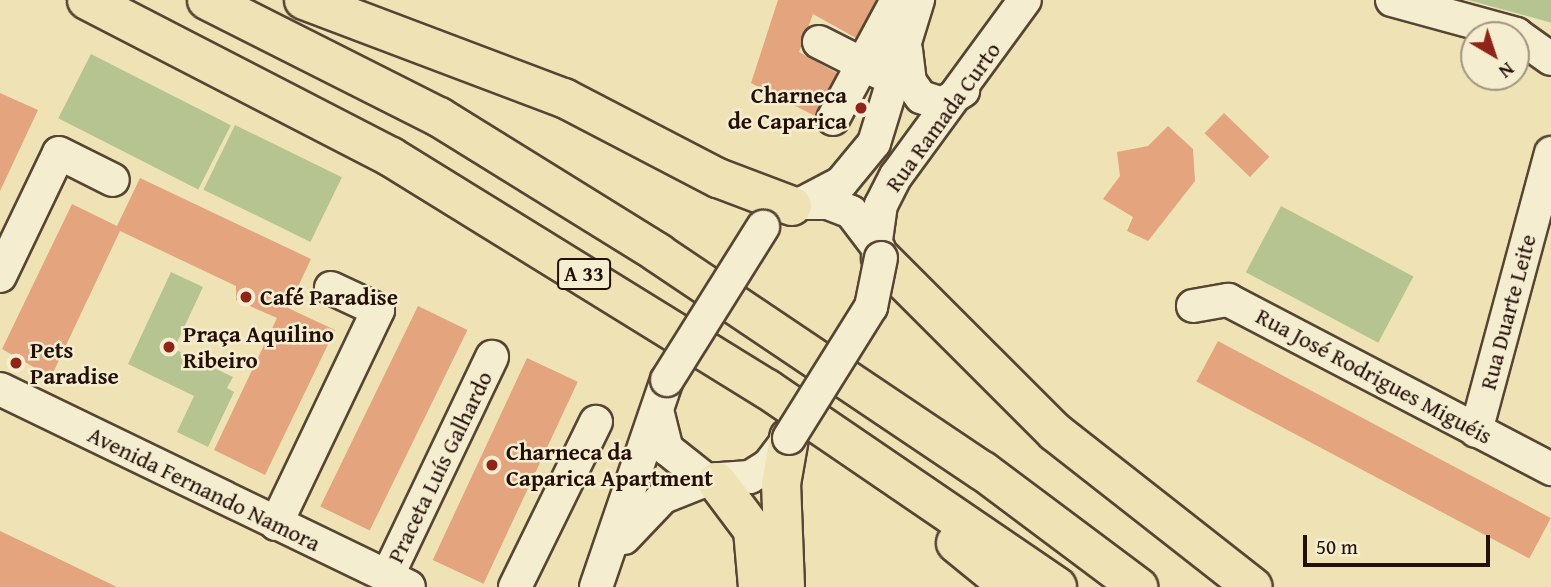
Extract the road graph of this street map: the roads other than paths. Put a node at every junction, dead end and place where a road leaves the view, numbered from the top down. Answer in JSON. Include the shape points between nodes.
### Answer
{"nodes":[{"id":1,"x":87,"y":0,"type":"edge"},
{"id":2,"x":207,"y":0,"type":"edge"},
{"id":3,"x":304,"y":0,"type":"edge"},
{"id":4,"x":897,"y":0,"type":"edge"},
{"id":5,"x":918,"y":0,"type":"edge"},
{"id":6,"x":1025,"y":0,"type":"edge"},
{"id":7,"x":1392,"y":0,"type":"edge"},
{"id":8,"x":907,"y":35,"type":"junction"},
{"id":9,"x":819,"y":42,"type":"dead end"},
{"id":10,"x":1551,"y":59,"type":"edge"},
{"id":11,"x":862,"y":64,"type":"junction"},
{"id":12,"x":895,"y":81,"type":"junction"},
{"id":13,"x":967,"y":86,"type":"junction"},
{"id":14,"x":832,"y":119,"type":"dead end"},
{"id":15,"x":1551,"y":153,"type":"edge"},
{"id":16,"x":113,"y":180,"type":"dead end"},
{"id":17,"x":786,"y":212,"type":"junction"},
{"id":18,"x":879,"y":249,"type":"junction"},
{"id":19,"x":0,"y":276,"type":"edge"},
{"id":20,"x":331,"y":288,"type":"dead end"},
{"id":21,"x":1193,"y":306,"type":"dead end"},
{"id":22,"x":492,"y":357,"type":"dead end"},
{"id":23,"x":0,"y":389,"type":"edge"},
{"id":24,"x":767,"y":389,"type":"junction"},
{"id":25,"x":658,"y":412,"type":"junction"},
{"id":26,"x":596,"y":422,"type":"dead end"},
{"id":27,"x":1476,"y":430,"type":"junction"},
{"id":28,"x":789,"y":438,"type":"junction"},
{"id":29,"x":1551,"y":469,"type":"edge"},
{"id":30,"x":712,"y":481,"type":"junction"},
{"id":31,"x":276,"y":524,"type":"junction"},
{"id":32,"x":398,"y":582,"type":"edge"},
{"id":33,"x":515,"y":587,"type":"edge"},
{"id":34,"x":596,"y":587,"type":"edge"},
{"id":35,"x":758,"y":587,"type":"edge"},
{"id":36,"x":785,"y":587,"type":"edge"},
{"id":37,"x":1010,"y":587,"type":"edge"},
{"id":38,"x":1056,"y":587,"type":"edge"},
{"id":39,"x":1138,"y":587,"type":"edge"},
{"id":40,"x":1253,"y":587,"type":"edge"}],
"edges":[{"from":1,"to":24,"type":"highway","number":"A 33","via":[[391,157]]},
{"from":2,"to":39,"type":"highway","number":"A 33","via":[[439,117],[658,253],[983,471]]},
{"from":3,"to":17,"type":"highway","via":[[564,98]]},
{"from":4,"to":11,"type":"street"},
{"from":5,"to":8,"type":"street"},
{"from":6,"to":13,"type":"street","name":"Rua Ramada Curto"},
{"from":7,"to":10,"type":"street","via":[[1516,34]]},
{"from":8,"to":12,"type":"street"},
{"from":8,"to":13,"type":"street","via":[[907,70],[921,97],[942,104]]},
{"from":9,"to":11,"type":"street"},
{"from":11,"to":12,"type":"street"},
{"from":11,"to":14,"type":"street"},
{"from":12,"to":17,"type":"street","via":[[864,158],[841,183]]},
{"from":13,"to":18,"type":"street","name":"Rua Ramada Curto","via":[[892,184],[878,214]]},
{"from":15,"to":27,"type":"street","name":"Rua Duarte Leite"},
{"from":16,"to":19,"type":"street","via":[[59,153]]},
{"from":17,"to":18,"type":"street","via":[[840,206]]},
{"from":17,"to":25,"type":"street","bridge":true,"via":[[667,380]]},
{"from":18,"to":28,"type":"street","name":"Rua Ramada Curto","bridge":true,"via":[[871,307]]},
{"from":18,"to":40,"type":"highway","via":[[1055,432]]},
{"from":20,"to":31,"type":"street","via":[[378,310]]},
{"from":21,"to":27,"type":"street","name":"Rua José Rodrigues Miguéis","via":[[1228,300]]},
{"from":22,"to":32,"type":"street","name":"Praceta Luís Galhardo"},
{"from":23,"to":31,"type":"street","name":"Avenida Fernando Namora"},
{"from":24,"to":37,"type":"highway"},
{"from":24,"to":38,"type":"highway","number":"A 33"},
{"from":25,"to":30,"type":"street","via":[[667,449]]},
{"from":25,"to":34,"type":"street"},
{"from":26,"to":33,"type":"street"},
{"from":27,"to":29,"type":"street","name":"Rua José Rodrigues Miguéis"},
{"from":28,"to":30,"type":"street","name":"Rua Ramada Curto","via":[[760,471]]},
{"from":28,"to":36,"type":"highway","via":[[781,484]]},
{"from":30,"to":34,"type":"street","name":"Rua Ramada Curto","via":[[649,507]]},
{"from":30,"to":35,"type":"highway","via":[[753,530]]},
{"from":31,"to":32,"type":"street","name":"Avenida Fernando Namora"}]}
